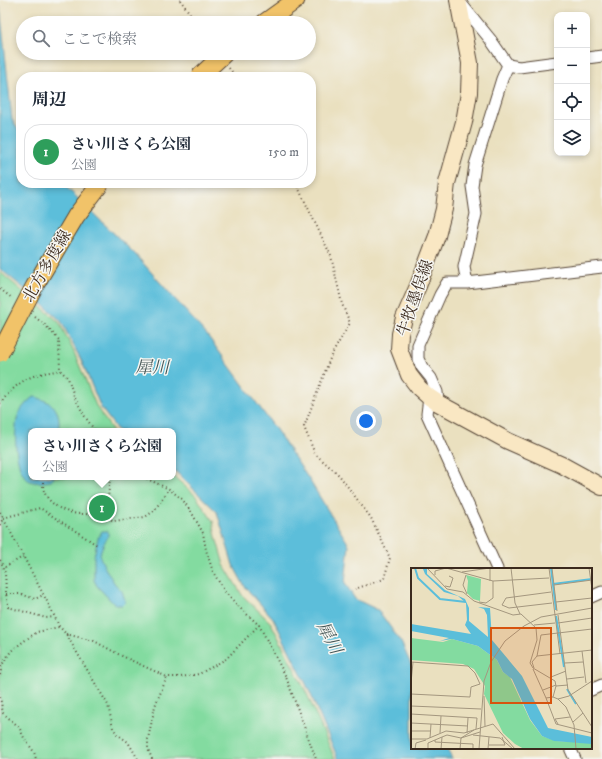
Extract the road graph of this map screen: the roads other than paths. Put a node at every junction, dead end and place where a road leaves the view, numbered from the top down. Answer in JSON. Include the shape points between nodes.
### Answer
{"nodes":[{"id":1,"x":296,"y":0,"type":"edge"},
{"id":2,"x":459,"y":0,"type":"edge"},
{"id":3,"x":274,"y":16,"type":"edge"},
{"id":4,"x":602,"y":56,"type":"edge"},
{"id":5,"x":590,"y":58,"type":"edge"},
{"id":6,"x":217,"y":60,"type":"edge"},
{"id":7,"x":554,"y":62,"type":"edge"},
{"id":8,"x":508,"y":64,"type":"junction"},
{"id":9,"x":204,"y":72,"type":"edge"},
{"id":10,"x":97,"y":188,"type":"edge"},
{"id":11,"x":602,"y":267,"type":"edge"},
{"id":12,"x":467,"y":283,"type":"junction"},
{"id":13,"x":0,"y":353,"type":"edge"},
{"id":14,"x":434,"y":400,"type":"junction"},
{"id":15,"x":602,"y":487,"type":"edge"},
{"id":16,"x":497,"y":568,"type":"edge"},
{"id":17,"x":602,"y":592,"type":"edge"},
{"id":18,"x":592,"y":597,"type":"edge"},
{"id":19,"x":602,"y":685,"type":"edge"},
{"id":20,"x":592,"y":690,"type":"edge"},
{"id":21,"x":570,"y":749,"type":"edge"},
{"id":22,"x":575,"y":759,"type":"edge"}],
"edges":[{"from":1,"to":3,"type":"main road"},
{"from":2,"to":8,"type":"street"},
{"from":2,"to":14,"type":"main road","name":"牛牧墨俣線","via":[[470,63],[469,93],[437,236],[404,318],[399,349],[409,375],[419,388]]},
{"from":4,"to":5,"type":"street"},
{"from":6,"to":9,"type":"main road","bridge":true},
{"from":7,"to":8,"type":"street","via":[[519,66]]},
{"from":8,"to":12,"type":"street","via":[[475,165],[472,186],[476,214],[464,267]]},
{"from":10,"to":13,"type":"main road","name":"北方多度線","bridge":true,"via":[[76,216],[34,287]]},
{"from":11,"to":12,"type":"street"},
{"from":12,"to":14,"type":"street","via":[[447,283],[418,345],[418,359],[437,392]]},
{"from":14,"to":15,"type":"main road","name":"牛牧墨俣線","via":[[508,441],[562,465]]},
{"from":14,"to":16,"type":"street","via":[[427,414]]},
{"from":17,"to":18,"type":"street"},
{"from":19,"to":20,"type":"street"},
{"from":21,"to":22,"type":"street"}]}
